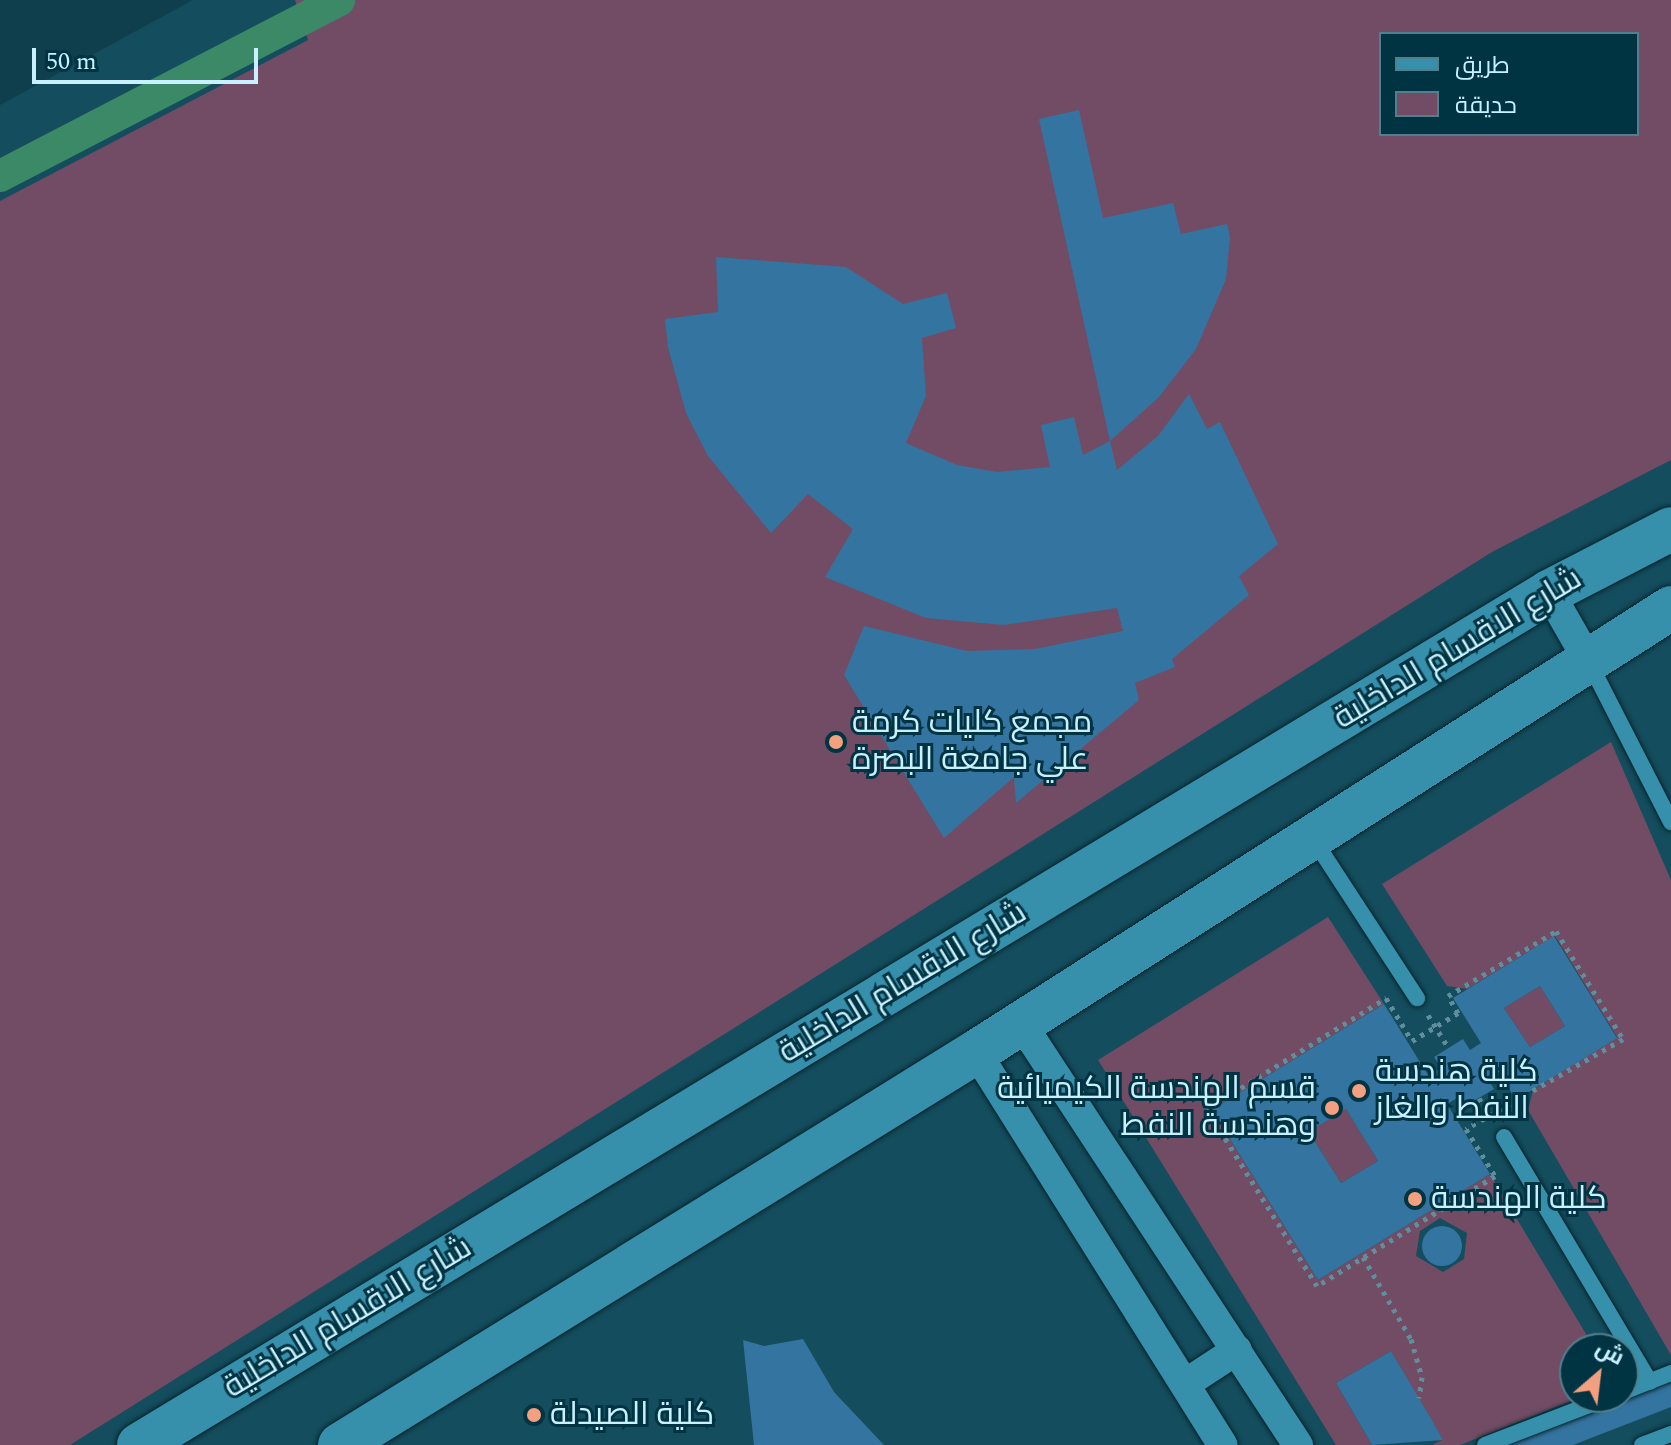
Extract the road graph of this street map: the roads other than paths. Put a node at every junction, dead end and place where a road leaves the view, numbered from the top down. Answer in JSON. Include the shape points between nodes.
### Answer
{"nodes":[{"id":1,"x":1671,"y":529,"type":"edge"},
{"id":2,"x":1549,"y":592,"type":"junction"},
{"id":3,"x":1671,"y":608,"type":"edge"},
{"id":4,"x":1588,"y":660,"type":"junction"},
{"id":5,"x":1671,"y":822,"type":"edge"},
{"id":6,"x":1313,"y":839,"type":"junction"},
{"id":7,"x":1417,"y":998,"type":"road end"},
{"id":8,"x":1021,"y":1023,"type":"junction"},
{"id":9,"x":976,"y":1052,"type":"junction"},
{"id":10,"x":1504,"y":1137,"type":"dead end"},
{"id":11,"x":1237,"y":1350,"type":"junction"},
{"id":12,"x":1671,"y":1373,"type":"edge"},
{"id":13,"x":1650,"y":1382,"type":"junction"},
{"id":14,"x":1185,"y":1384,"type":"junction"},
{"id":15,"x":1639,"y":1386,"type":"edge"},
{"id":16,"x":1568,"y":1413,"type":"edge"},
{"id":17,"x":1671,"y":1434,"type":"edge"},
{"id":18,"x":139,"y":1445,"type":"edge"},
{"id":19,"x":340,"y":1445,"type":"edge"},
{"id":20,"x":1223,"y":1445,"type":"edge"},
{"id":21,"x":1298,"y":1445,"type":"edge"},
{"id":22,"x":1485,"y":1445,"type":"edge"},
{"id":23,"x":1642,"y":1445,"type":"edge"}],
"edges":[{"from":1,"to":2,"type":"street","name":"شارع الاقسام الداخلية"},
{"from":2,"to":4,"type":"street"},
{"from":2,"to":18,"type":"street","name":"شارع الاقسام الداخلية"},
{"from":3,"to":4,"type":"street"},
{"from":4,"to":5,"type":"lane"},
{"from":4,"to":6,"type":"street"},
{"from":6,"to":7,"type":"lane"},
{"from":6,"to":8,"type":"street"},
{"from":8,"to":9,"type":"street"},
{"from":8,"to":11,"type":"street"},
{"from":9,"to":14,"type":"street"},
{"from":9,"to":19,"type":"street"},
{"from":10,"to":13,"type":"lane"},
{"from":11,"to":14,"type":"street"},
{"from":11,"to":21,"type":"street"},
{"from":12,"to":13,"type":"lane"},
{"from":13,"to":15,"type":"lane"},
{"from":14,"to":20,"type":"street"},
{"from":16,"to":22,"type":"lane"},
{"from":17,"to":23,"type":"lane"}]}
